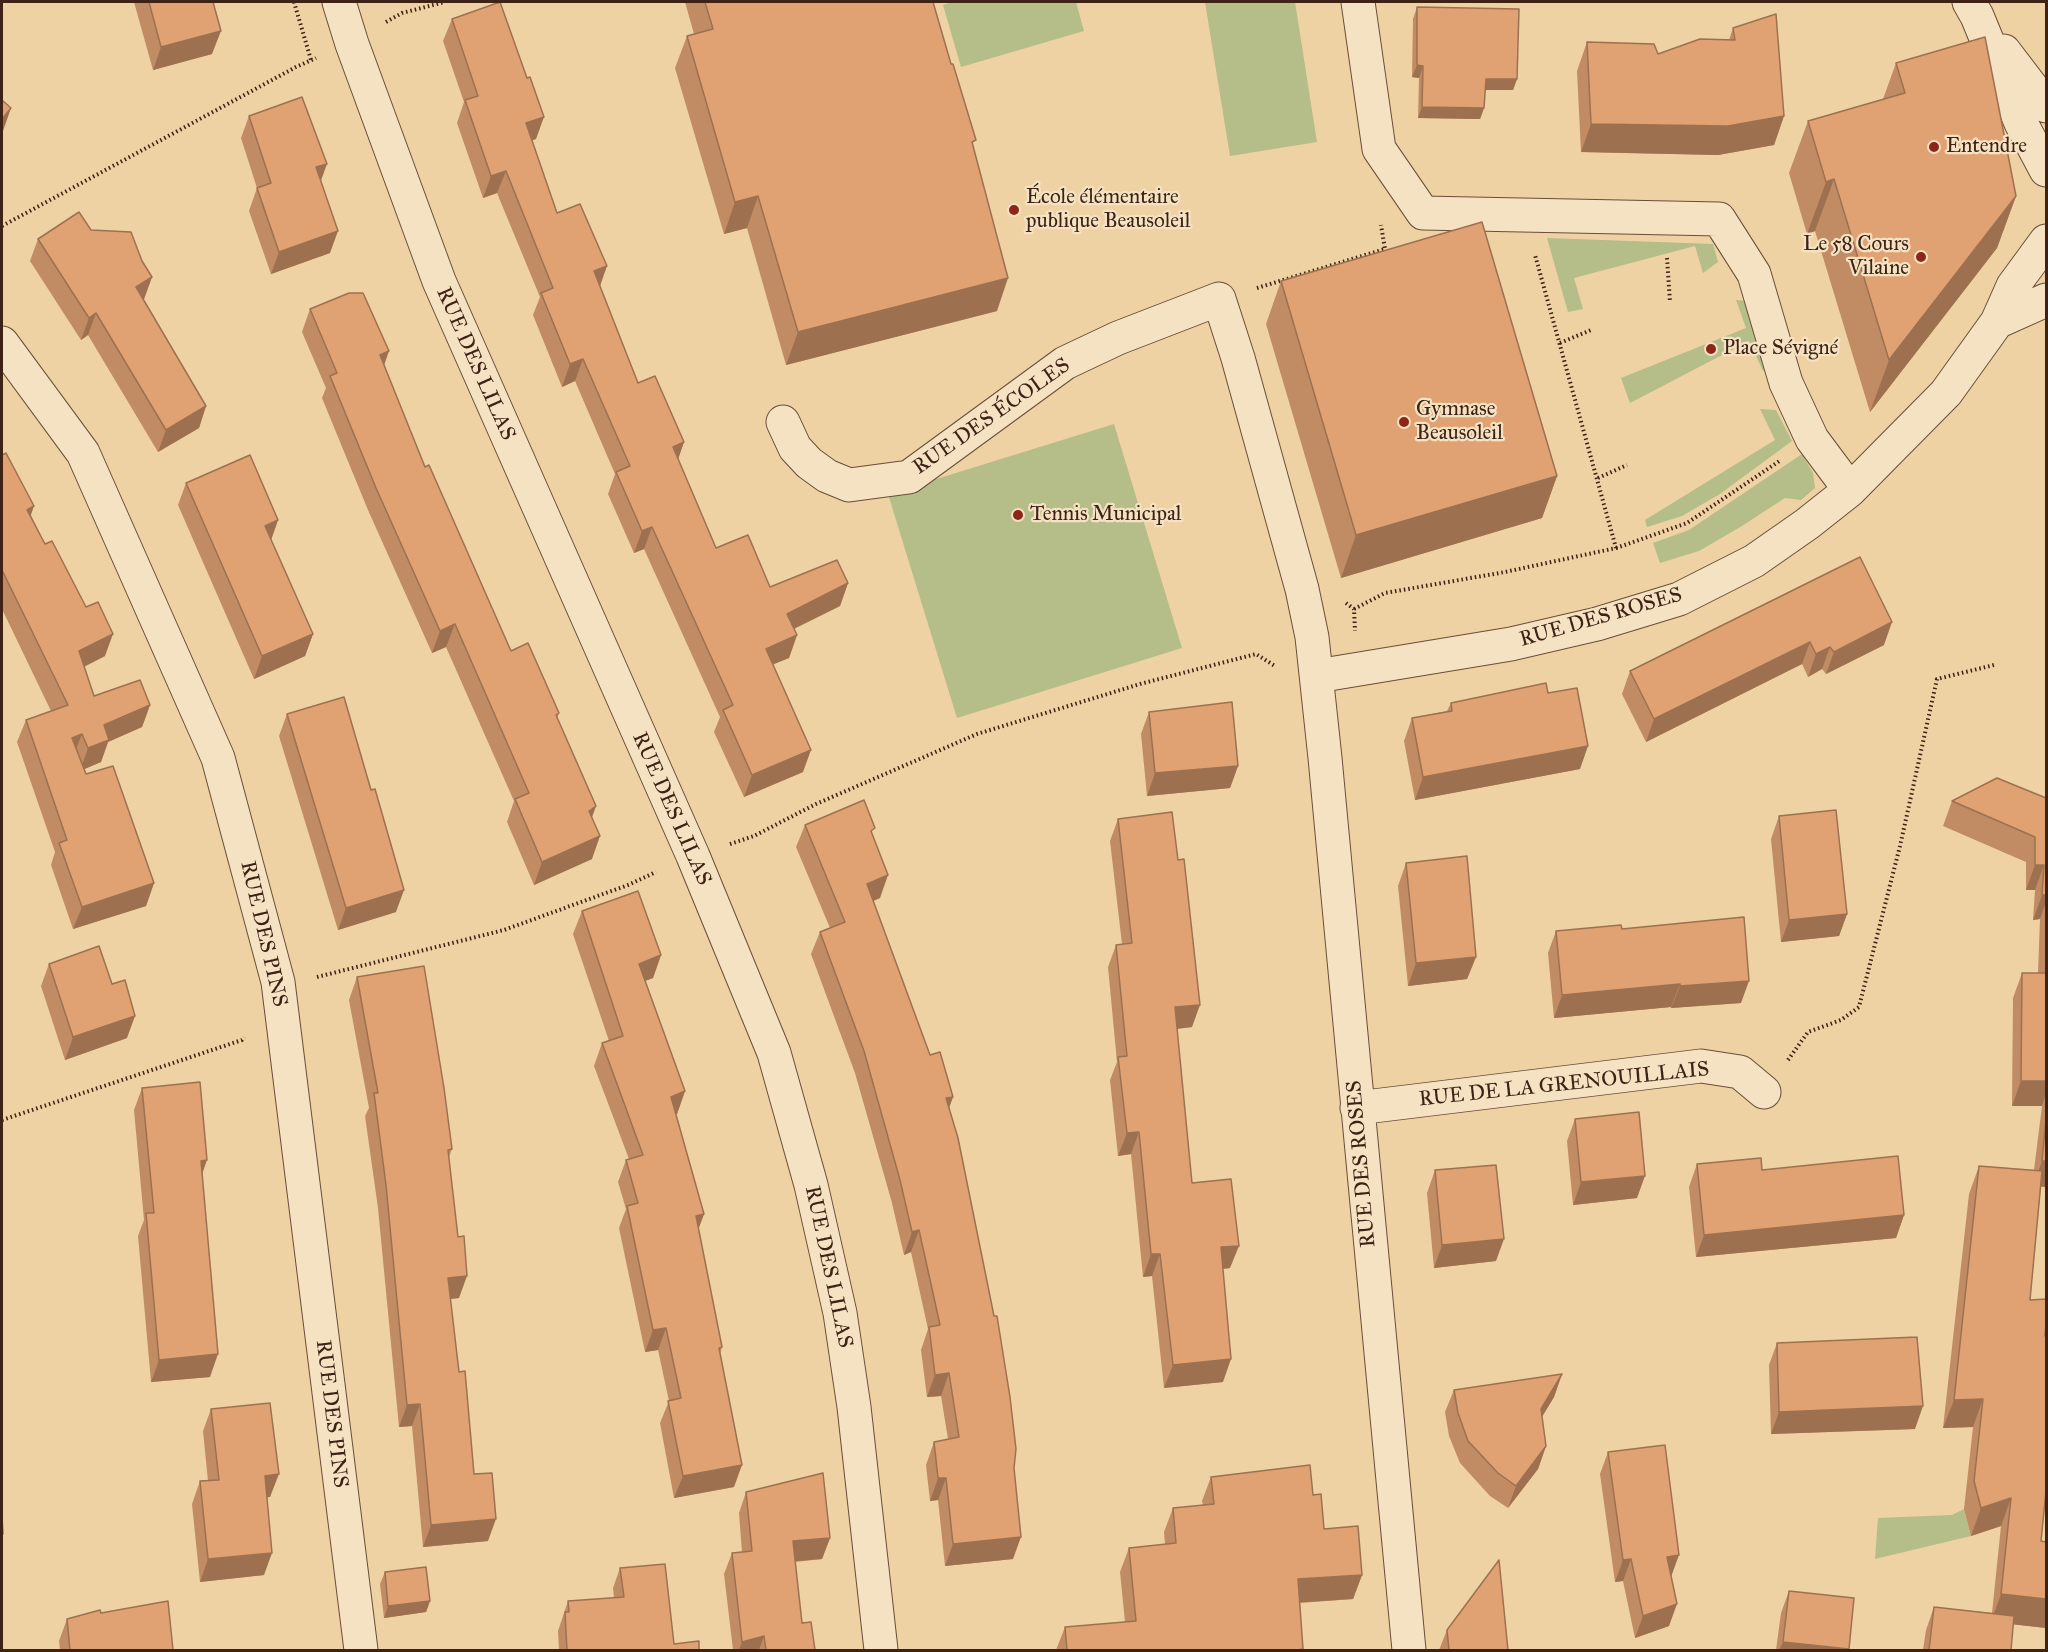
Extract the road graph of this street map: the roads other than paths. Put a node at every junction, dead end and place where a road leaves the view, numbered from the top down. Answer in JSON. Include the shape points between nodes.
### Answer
{"nodes":[{"id":1,"x":339,"y":2,"type":"edge"},
{"id":2,"x":1358,"y":2,"type":"edge"},
{"id":3,"x":1973,"y":9,"type":"edge"},
{"id":4,"x":2046,"y":106,"type":"edge"},
{"id":5,"x":2046,"y":171,"type":"edge"},
{"id":6,"x":2046,"y":241,"type":"edge"},
{"id":7,"x":2046,"y":300,"type":"edge"},
{"id":8,"x":1997,"y":322,"type":"junction"},
{"id":9,"x":2,"y":343,"type":"edge"},
{"id":10,"x":783,"y":422,"type":"dead end"},
{"id":11,"x":1850,"y":490,"type":"junction"},
{"id":12,"x":1311,"y":637,"type":"joint"},
{"id":13,"x":1317,"y":676,"type":"junction"},
{"id":14,"x":1764,"y":1092,"type":"road end"},
{"id":15,"x":1357,"y":1108,"type":"junction"},
{"id":16,"x":361,"y":1650,"type":"edge"},
{"id":17,"x":881,"y":1650,"type":"edge"},
{"id":18,"x":1409,"y":1650,"type":"edge"}],
"edges":[{"from":1,"to":17,"type":"street","name":"RUE DES LILAS","via":[[439,281],[693,856],[774,1053],[811,1185],[840,1313]]},
{"from":2,"to":11,"type":"street","via":[[1379,149],[1423,213],[1719,219],[1754,273],[1786,383],[1812,439]]},
{"from":3,"to":4,"type":"street"},
{"from":3,"to":5,"type":"street","via":[[2021,123]]},
{"from":6,"to":8,"type":"street","name":"RUE DES ROSES","via":[[2013,286]]},
{"from":7,"to":8,"type":"street"},
{"from":8,"to":11,"type":"street","name":"RUE DES ROSES","via":[[1946,393]]},
{"from":9,"to":16,"type":"street","name":"RUE DES PINS","via":[[83,453],[218,758],[278,982]]},
{"from":10,"to":12,"type":"street","name":"RUE DES ÉCOLES","via":[[795,448],[827,476],[849,485],[909,477],[1065,363],[1219,299],[1302,588]]},
{"from":11,"to":13,"type":"street","name":"RUE DES ROSES","via":[[1754,561],[1679,599],[1511,645]]},
{"from":12,"to":13,"type":"street","name":"RUE DES ROSES"},
{"from":13,"to":15,"type":"street","name":"RUE DES ROSES"},
{"from":14,"to":15,"type":"street","name":"RUE DE LA GRENOUILLAIS","via":[[1740,1072],[1701,1066]]},
{"from":15,"to":18,"type":"street","name":"RUE DES ROSES"}]}
